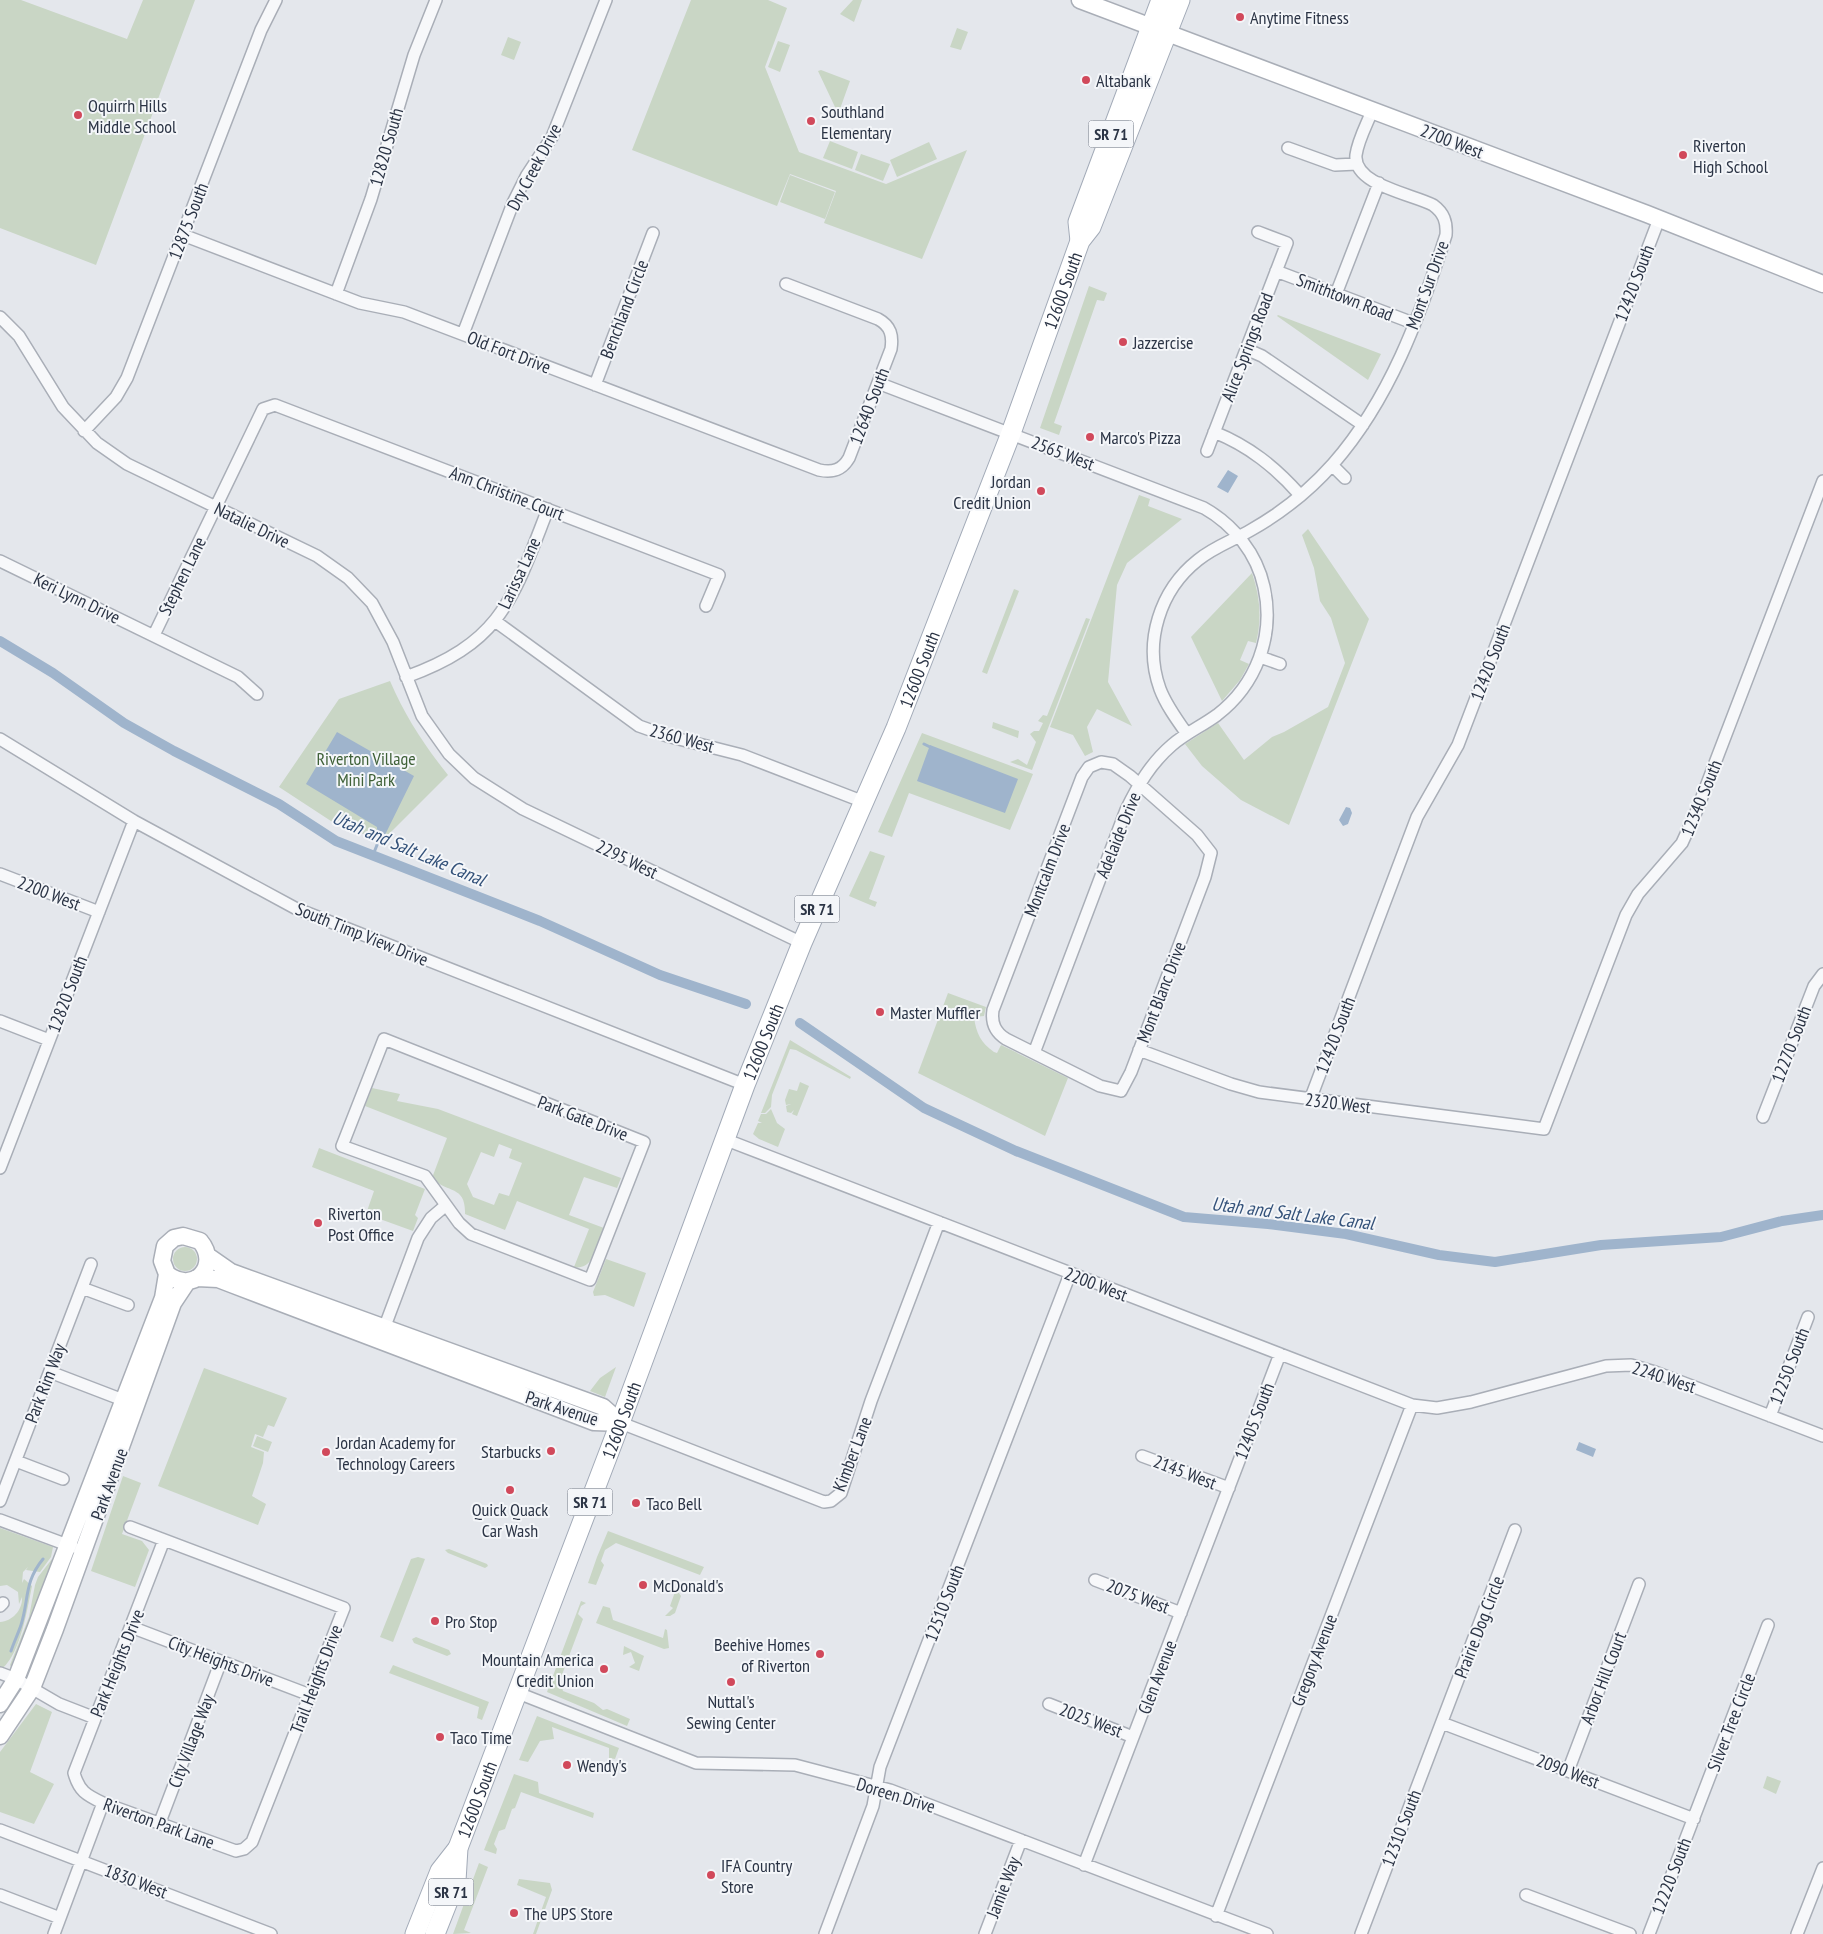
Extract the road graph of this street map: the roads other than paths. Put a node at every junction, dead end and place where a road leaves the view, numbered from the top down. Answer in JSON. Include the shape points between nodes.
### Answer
{"nodes":[{"id":1,"x":276,"y":0,"type":"edge"},
{"id":2,"x":436,"y":0,"type":"edge"},
{"id":3,"x":606,"y":0,"type":"edge"},
{"id":4,"x":1080,"y":0,"type":"edge"},
{"id":5,"x":1161,"y":0,"type":"edge"},
{"id":6,"x":1180,"y":0,"type":"edge"},
{"id":7,"x":1159,"y":30,"type":"junction"},
{"id":8,"x":1372,"y":110,"type":"junction"},
{"id":9,"x":1288,"y":148,"type":"dead end"},
{"id":10,"x":1357,"y":164,"type":"junction"},
{"id":11,"x":1379,"y":183,"type":"junction"},
{"id":12,"x":1659,"y":219,"type":"junction"},
{"id":13,"x":1258,"y":232,"type":"dead end"},
{"id":14,"x":653,"y":233,"type":"dead end"},
{"id":15,"x":183,"y":235,"type":"junction"},
{"id":16,"x":1276,"y":271,"type":"junction"},
{"id":17,"x":786,"y":284,"type":"dead end"},
{"id":18,"x":1823,"y":284,"type":"edge"},
{"id":19,"x":336,"y":294,"type":"junction"},
{"id":20,"x":1336,"y":294,"type":"junction"},
{"id":21,"x":1,"y":321,"type":"edge"},
{"id":22,"x":1413,"y":323,"type":"junction"},
{"id":23,"x":463,"y":334,"type":"junction"},
{"id":24,"x":1246,"y":349,"type":"junction"},
{"id":25,"x":878,"y":383,"type":"junction"},
{"id":26,"x":595,"y":385,"type":"junction"},
{"id":27,"x":263,"y":409,"type":"joint"},
{"id":28,"x":1363,"y":425,"type":"junction"},
{"id":29,"x":84,"y":431,"type":"junction"},
{"id":30,"x":1214,"y":432,"type":"junction"},
{"id":31,"x":1011,"y":433,"type":"junction"},
{"id":32,"x":1207,"y":451,"type":"dead end"},
{"id":33,"x":1332,"y":465,"type":"junction"},
{"id":34,"x":835,"y":471,"type":"joint"},
{"id":35,"x":1345,"y":478,"type":"dead end"},
{"id":36,"x":1823,"y":481,"type":"edge"},
{"id":37,"x":1300,"y":495,"type":"junction"},
{"id":38,"x":216,"y":507,"type":"junction"},
{"id":39,"x":548,"y":509,"type":"junction"},
{"id":40,"x":1239,"y":537,"type":"junction"},
{"id":41,"x":0,"y":561,"type":"edge"},
{"id":42,"x":706,"y":606,"type":"dead end"},
{"id":43,"x":495,"y":621,"type":"junction"},
{"id":44,"x":154,"y":635,"type":"junction"},
{"id":45,"x":1260,"y":657,"type":"junction"},
{"id":46,"x":1280,"y":664,"type":"dead end"},
{"id":47,"x":406,"y":677,"type":"junction"},
{"id":48,"x":257,"y":694,"type":"dead end"},
{"id":49,"x":1187,"y":734,"type":"junction"},
{"id":50,"x":0,"y":739,"type":"edge"},
{"id":51,"x":459,"y":765,"type":"joint"},
{"id":52,"x":1139,"y":784,"type":"junction"},
{"id":53,"x":864,"y":802,"type":"junction"},
{"id":54,"x":134,"y":821,"type":"junction"},
{"id":55,"x":0,"y":874,"type":"edge"},
{"id":56,"x":98,"y":912,"type":"junction"},
{"id":57,"x":802,"y":943,"type":"junction"},
{"id":58,"x":1823,"y":974,"type":"edge"},
{"id":59,"x":0,"y":1021,"type":"edge"},
{"id":60,"x":996,"y":1030,"type":"joint"},
{"id":61,"x":49,"y":1040,"type":"junction"},
{"id":62,"x":1139,"y":1050,"type":"junction"},
{"id":63,"x":1034,"y":1053,"type":"junction"},
{"id":64,"x":745,"y":1085,"type":"junction"},
{"id":65,"x":1310,"y":1100,"type":"junction"},
{"id":66,"x":1763,"y":1117,"type":"dead end"},
{"id":67,"x":1544,"y":1129,"type":"joint"},
{"id":68,"x":724,"y":1140,"type":"junction"},
{"id":69,"x":1,"y":1164,"type":"edge"},
{"id":70,"x":445,"y":1206,"type":"junction"},
{"id":71,"x":939,"y":1222,"type":"junction"},
{"id":72,"x":208,"y":1256,"type":"junction"},
{"id":73,"x":91,"y":1264,"type":"dead end"},
{"id":74,"x":167,"y":1274,"type":"junction"},
{"id":75,"x":1070,"y":1274,"type":"junction"},
{"id":76,"x":192,"y":1280,"type":"junction"},
{"id":77,"x":82,"y":1288,"type":"junction"},
{"id":78,"x":128,"y":1304,"type":"dead end"},
{"id":79,"x":1808,"y":1317,"type":"dead end"},
{"id":80,"x":382,"y":1334,"type":"junction"},
{"id":81,"x":1280,"y":1354,"type":"junction"},
{"id":82,"x":50,"y":1372,"type":"junction"},
{"id":83,"x":123,"y":1400,"type":"junction"},
{"id":84,"x":1471,"y":1402,"type":"joint"},
{"id":85,"x":1412,"y":1405,"type":"junction"},
{"id":86,"x":1770,"y":1416,"type":"junction"},
{"id":87,"x":621,"y":1423,"type":"junction"},
{"id":88,"x":1823,"y":1436,"type":"edge"},
{"id":89,"x":1142,"y":1456,"type":"dead end"},
{"id":90,"x":16,"y":1460,"type":"junction"},
{"id":91,"x":63,"y":1478,"type":"dead end"},
{"id":92,"x":1229,"y":1488,"type":"junction"},
{"id":93,"x":0,"y":1501,"type":"edge"},
{"id":94,"x":0,"y":1520,"type":"edge"},
{"id":95,"x":130,"y":1527,"type":"dead end"},
{"id":96,"x":1516,"y":1530,"type":"dead end"},
{"id":97,"x":164,"y":1540,"type":"junction"},
{"id":98,"x":68,"y":1545,"type":"junction"},
{"id":99,"x":84,"y":1551,"type":"junction"},
{"id":100,"x":1095,"y":1580,"type":"dead end"},
{"id":101,"x":1639,"y":1584,"type":"dead end"},
{"id":102,"x":1181,"y":1613,"type":"junction"},
{"id":103,"x":1768,"y":1625,"type":"dead end"},
{"id":104,"x":131,"y":1627,"type":"junction"},
{"id":105,"x":221,"y":1660,"type":"junction"},
{"id":106,"x":0,"y":1674,"type":"edge"},
{"id":107,"x":16,"y":1679,"type":"junction"},
{"id":108,"x":32,"y":1688,"type":"junction"},
{"id":109,"x":518,"y":1693,"type":"junction"},
{"id":110,"x":310,"y":1695,"type":"junction"},
{"id":111,"x":0,"y":1704,"type":"edge"},
{"id":112,"x":1049,"y":1704,"type":"dead end"},
{"id":113,"x":94,"y":1718,"type":"junction"},
{"id":114,"x":1442,"y":1723,"type":"junction"},
{"id":115,"x":0,"y":1736,"type":"edge"},
{"id":116,"x":1133,"y":1737,"type":"junction"},
{"id":117,"x":1568,"y":1771,"type":"junction"},
{"id":118,"x":77,"y":1786,"type":"joint"},
{"id":119,"x":877,"y":1786,"type":"junction"},
{"id":120,"x":103,"y":1803,"type":"junction"},
{"id":121,"x":1694,"y":1819,"type":"junction"},
{"id":122,"x":160,"y":1822,"type":"junction"},
{"id":123,"x":0,"y":1830,"type":"edge"},
{"id":124,"x":1021,"y":1840,"type":"junction"},
{"id":125,"x":458,"y":1848,"type":"junction"},
{"id":126,"x":244,"y":1850,"type":"joint"},
{"id":127,"x":82,"y":1860,"type":"junction"},
{"id":128,"x":1084,"y":1865,"type":"junction"},
{"id":129,"x":1823,"y":1868,"type":"edge"},
{"id":130,"x":1526,"y":1894,"type":"dead end"},
{"id":131,"x":0,"y":1895,"type":"edge"},
{"id":132,"x":1216,"y":1916,"type":"junction"},
{"id":133,"x":60,"y":1918,"type":"junction"},
{"id":134,"x":54,"y":1934,"type":"edge"},
{"id":135,"x":271,"y":1934,"type":"edge"},
{"id":136,"x":415,"y":1934,"type":"edge"},
{"id":137,"x":435,"y":1934,"type":"edge"},
{"id":138,"x":825,"y":1934,"type":"edge"},
{"id":139,"x":985,"y":1934,"type":"edge"},
{"id":140,"x":1267,"y":1934,"type":"edge"},
{"id":141,"x":1361,"y":1934,"type":"edge"},
{"id":142,"x":1630,"y":1934,"type":"edge"},
{"id":143,"x":1649,"y":1934,"type":"edge"},
{"id":144,"x":1798,"y":1934,"type":"edge"}],
"edges":[{"from":1,"to":15,"type":"street","name":"12875 South","via":[[260,30]]},
{"from":2,"to":19,"type":"street","name":"12820 South","via":[[414,55],[371,199]]},
{"from":3,"to":23,"type":"street","name":"Dry Creek Drive","via":[[552,137],[513,203]]},
{"from":4,"to":7,"type":"street","name":"2700 West"},
{"from":5,"to":7,"type":"main road","name":"12600 South","number":"SR 71"},
{"from":6,"to":7,"type":"main road","name":"12600 South","number":"SR 71"},
{"from":7,"to":8,"type":"street","name":"2700 West"},
{"from":7,"to":31,"type":"main road","name":"12600 South","number":"SR 71","via":[[1078,222],[1080,241]]},
{"from":8,"to":10,"type":"street","via":[[1358,149]]},
{"from":8,"to":12,"type":"street","name":"2700 West"},
{"from":9,"to":10,"type":"street","via":[[1335,165]]},
{"from":10,"to":11,"type":"street","name":"Mont Sur Drive","via":[[1364,176]]},
{"from":11,"to":20,"type":"street"},
{"from":11,"to":22,"type":"street","name":"Mont Sur Drive","via":[[1433,205],[1446,222],[1446,235]]},
{"from":12,"to":18,"type":"street","name":"2700 West"},
{"from":12,"to":65,"type":"street","name":"12420 South","via":[[1458,745],[1417,817]]},
{"from":13,"to":16,"type":"street","name":"Alice Springs Road","via":[[1287,243]]},
{"from":14,"to":26,"type":"street","name":"Benchland Circle"},
{"from":15,"to":19,"type":"street","name":"Old Fort Drive"},
{"from":15,"to":29,"type":"street","name":"12875 South","via":[[123,388]]},
{"from":16,"to":20,"type":"street","name":"Smithtown Road"},
{"from":16,"to":24,"type":"street","name":"Alice Springs Road"},
{"from":17,"to":25,"type":"street","name":"12640 South","via":[[887,325],[892,334],[891,350]]},
{"from":19,"to":23,"type":"street","name":"Old Fort Drive","via":[[360,303],[404,312]]},
{"from":20,"to":22,"type":"street","name":"Smithtown Road"},
{"from":21,"to":29,"type":"street","name":"Natalie Drive","via":[[19,336],[63,406]]},
{"from":22,"to":28,"type":"street","name":"Mont Sur Drive","via":[[1386,388]]},
{"from":23,"to":26,"type":"street","name":"Old Fort Drive"},
{"from":24,"to":28,"type":"street","via":[[1262,356]]},
{"from":24,"to":30,"type":"street","name":"Alice Springs Road"},
{"from":25,"to":31,"type":"street","name":"2565 West"},
{"from":25,"to":34,"type":"street","name":"12640 South","via":[[849,458]]},
{"from":26,"to":34,"type":"street","name":"Old Fort Drive","via":[[819,470]]},
{"from":27,"to":38,"type":"street","name":"Stephen Lane"},
{"from":27,"to":39,"type":"street","name":"Ann Christine Court","via":[[282,407]]},
{"from":28,"to":33,"type":"street","name":"Mont Sur Drive"},
{"from":29,"to":38,"type":"street","name":"Natalie Drive","via":[[127,464]]},
{"from":30,"to":32,"type":"street","name":"Alice Springs Road"},
{"from":30,"to":37,"type":"street","via":[[1270,464]]},
{"from":31,"to":40,"type":"street","name":"2565 West","via":[[1194,503],[1222,519]]},
{"from":31,"to":53,"type":"main road","name":"12600 South","number":"SR 71"},
{"from":33,"to":35,"type":"street"},
{"from":33,"to":37,"type":"street","name":"Mont Sur Drive"},
{"from":36,"to":67,"type":"street","name":"12340 South","via":[[1697,810],[1682,843],[1638,894],[1626,914]]},
{"from":37,"to":40,"type":"street","name":"Mont Sur Drive"},
{"from":38,"to":44,"type":"street","name":"Stephen Lane"},
{"from":38,"to":47,"type":"street","name":"Natalie Drive","via":[[317,556],[348,578],[367,597],[384,622]]},
{"from":39,"to":42,"type":"street","name":"Ann Christine Court","via":[[719,575]]},
{"from":39,"to":43,"type":"street","name":"Larissa Lane","via":[[520,580]]},
{"from":40,"to":45,"type":"street","name":"Adelaide Drive","via":[[1255,560],[1267,599],[1266,637]]},
{"from":40,"to":49,"type":"street","name":"Mont Sur Drive","via":[[1189,567],[1166,599],[1157,623],[1154,649],[1158,681]]},
{"from":41,"to":44,"type":"street","name":"Keri Lynn Drive"},
{"from":43,"to":47,"type":"street","name":"Larissa Lane","via":[[455,656]]},
{"from":43,"to":53,"type":"street","name":"2360 West","via":[[639,726],[742,755]]},
{"from":44,"to":48,"type":"street","name":"Keri Lynn Drive","via":[[238,677]]},
{"from":45,"to":46,"type":"street"},
{"from":45,"to":49,"type":"street","name":"Adelaide Drive","via":[[1254,674],[1231,704]]},
{"from":47,"to":51,"type":"street","name":"Natalie Drive","via":[[422,716]]},
{"from":49,"to":52,"type":"street","name":"Adelaide Drive","via":[[1158,759]]},
{"from":50,"to":54,"type":"street","name":"South Timp View Drive"},
{"from":51,"to":57,"type":"street","name":"2295 West","via":[[489,789],[523,809]]},
{"from":52,"to":60,"type":"street","name":"Montcalm Drive","via":[[1108,762],[1094,764],[1085,772],[993,1010]]},
{"from":52,"to":62,"type":"street","name":"Mont Blanc Drive","via":[[1197,835],[1211,853],[1206,877]]},
{"from":52,"to":63,"type":"street","name":"Adelaide Drive","via":[[1126,810]]},
{"from":53,"to":57,"type":"main road","name":"12600 South","number":"SR 71"},
{"from":54,"to":56,"type":"street","name":"12820 South"},
{"from":54,"to":64,"type":"street","name":"South Timp View Drive","via":[[296,908]]},
{"from":55,"to":56,"type":"street","name":"2200 West"},
{"from":56,"to":61,"type":"street","name":"12820 South"},
{"from":57,"to":64,"type":"main road","name":"12600 South","number":"SR 71"},
{"from":58,"to":66,"type":"street","name":"12270 South","via":[[1814,986]]},
{"from":59,"to":61,"type":"street"},
{"from":60,"to":63,"type":"street","name":"Mont Blanc Drive","via":[[1006,1039]]},
{"from":61,"to":69,"type":"street","name":"12820 South"},
{"from":62,"to":63,"type":"street","name":"Mont Blanc Drive","via":[[1121,1091],[1100,1086]]},
{"from":62,"to":65,"type":"street","name":"2320 West","via":[[1231,1084]]},
{"from":64,"to":68,"type":"main road","name":"12600 South","number":"SR 71"},
{"from":65,"to":67,"type":"street","name":"2320 West"},
{"from":68,"to":71,"type":"street","name":"2200 West"},
{"from":68,"to":87,"type":"main road","name":"12600 South","number":"SR 71"},
{"from":70,"to":70,"type":"street","name":"Park Gate Drive","via":[[424,1176],[342,1146],[384,1040],[644,1142],[590,1280],[471,1234]]},
{"from":70,"to":80,"type":"street","via":[[431,1218],[418,1238]]},
{"from":71,"to":75,"type":"street","name":"2200 West"},
{"from":71,"to":87,"type":"street","name":"Kimber Lane","via":[[871,1401],[841,1493],[836,1498],[824,1502]]},
{"from":72,"to":74,"type":"street","name":"Park Avenue","via":[[204,1246],[195,1238],[174,1238],[162,1254],[162,1266]]},
{"from":72,"to":76,"type":"street","name":"Park Avenue","via":[[206,1269]]},
{"from":72,"to":80,"type":"street","name":"Park Avenue","via":[[231,1272]]},
{"from":73,"to":77,"type":"street","name":"Park Rim Way"},
{"from":74,"to":76,"type":"street","name":"Park Avenue","via":[[180,1282]]},
{"from":74,"to":83,"type":"street","name":"Park Avenue","via":[[163,1298]]},
{"from":75,"to":81,"type":"street","name":"2200 West"},
{"from":75,"to":119,"type":"street","name":"12510 South","via":[[880,1767]]},
{"from":76,"to":80,"type":"street","name":"Park Avenue","via":[[221,1280]]},
{"from":76,"to":99,"type":"street","name":"Park Avenue","via":[[173,1303]]},
{"from":77,"to":78,"type":"street"},
{"from":77,"to":82,"type":"street","name":"Park Rim Way"},
{"from":79,"to":86,"type":"street","name":"12250 South"},
{"from":80,"to":87,"type":"street","name":"Park Avenue","via":[[603,1408]]},
{"from":81,"to":85,"type":"street","name":"2200 West"},
{"from":81,"to":92,"type":"street","name":"12405 South"},
{"from":82,"to":83,"type":"street"},
{"from":82,"to":90,"type":"street","name":"Park Rim Way"},
{"from":83,"to":98,"type":"street","name":"Park Avenue"},
{"from":84,"to":85,"type":"street","name":"2200 West","via":[[1437,1408]]},
{"from":84,"to":86,"type":"street","name":"2240 West","via":[[1606,1366],[1623,1365],[1648,1369]]},
{"from":85,"to":132,"type":"street","name":"Gregory Avenue"},
{"from":86,"to":88,"type":"street","name":"2240 West"},
{"from":87,"to":109,"type":"main road","name":"12600 South","number":"SR 71"},
{"from":89,"to":92,"type":"street","name":"2145 West"},
{"from":90,"to":91,"type":"street"},
{"from":90,"to":93,"type":"street","name":"Park Rim Way"},
{"from":92,"to":102,"type":"street","name":"Glen Avenue"},
{"from":94,"to":98,"type":"street"},
{"from":95,"to":97,"type":"street","name":"Trail Heights Drive"},
{"from":96,"to":114,"type":"street","name":"Prairie Dog Circle"},
{"from":97,"to":104,"type":"street","name":"Park Heights Drive"},
{"from":97,"to":110,"type":"street","name":"Trail Heights Drive","via":[[344,1608]]},
{"from":98,"to":99,"type":"street"},
{"from":98,"to":107,"type":"street","name":"Park Avenue"},
{"from":99,"to":108,"type":"street","name":"Park Avenue"},
{"from":100,"to":102,"type":"street","name":"2075 West"},
{"from":101,"to":117,"type":"street","name":"Arbor Hill Court"},
{"from":102,"to":116,"type":"street","name":"Glen Avenue"},
{"from":103,"to":121,"type":"street","name":"Silver Tree Circle"},
{"from":104,"to":105,"type":"street","name":"City Heights Drive"},
{"from":104,"to":113,"type":"street","name":"Park Heights Drive"},
{"from":105,"to":110,"type":"street","name":"City Heights Drive"},
{"from":105,"to":122,"type":"street","name":"City Village Way"},
{"from":106,"to":107,"type":"street"},
{"from":107,"to":108,"type":"street"},
{"from":107,"to":111,"type":"street","name":"Park Avenue"},
{"from":108,"to":113,"type":"street"},
{"from":108,"to":115,"type":"street","name":"Park Avenue"},
{"from":109,"to":119,"type":"street","name":"Doreen Drive","via":[[696,1762],[795,1765]]},
{"from":109,"to":125,"type":"main road","name":"12600 South","number":"SR 71"},
{"from":110,"to":126,"type":"street","name":"Trail Heights Drive","via":[[252,1842]]},
{"from":112,"to":116,"type":"street","name":"2025 West"},
{"from":113,"to":118,"type":"street","name":"Park Heights Drive","via":[[74,1773]]},
{"from":114,"to":117,"type":"street","name":"2090 West"},
{"from":114,"to":141,"type":"street","name":"12310 South"},
{"from":116,"to":128,"type":"street","name":"Glen Avenue"},
{"from":117,"to":121,"type":"street","name":"2090 West"},
{"from":118,"to":120,"type":"street","name":"Riverton Park Lane","via":[[84,1794]]},
{"from":119,"to":124,"type":"street","name":"Doreen Drive"},
{"from":119,"to":138,"type":"street","name":"12510 South","via":[[873,1806]]},
{"from":120,"to":122,"type":"street","name":"Riverton Park Lane"},
{"from":120,"to":127,"type":"street"},
{"from":121,"to":143,"type":"street","name":"12220 South"},
{"from":122,"to":126,"type":"street","name":"Riverton Park Lane","via":[[236,1851]]},
{"from":123,"to":127,"type":"street","name":"1830 West"},
{"from":124,"to":128,"type":"street","name":"Doreen Drive"},
{"from":124,"to":139,"type":"street","name":"Jamie Way"},
{"from":125,"to":136,"type":"main road","name":"12600 South","number":"SR 71","via":[[440,1871]]},
{"from":125,"to":137,"type":"main road","name":"12600 South","number":"SR 71","via":[[456,1881]]},
{"from":127,"to":133,"type":"street"},
{"from":127,"to":135,"type":"street","name":"1830 West"},
{"from":128,"to":132,"type":"street","name":"Doreen Drive"},
{"from":129,"to":144,"type":"street"},
{"from":130,"to":142,"type":"street"},
{"from":131,"to":133,"type":"street"},
{"from":132,"to":140,"type":"street","name":"Doreen Drive"},
{"from":133,"to":134,"type":"street"}]}
